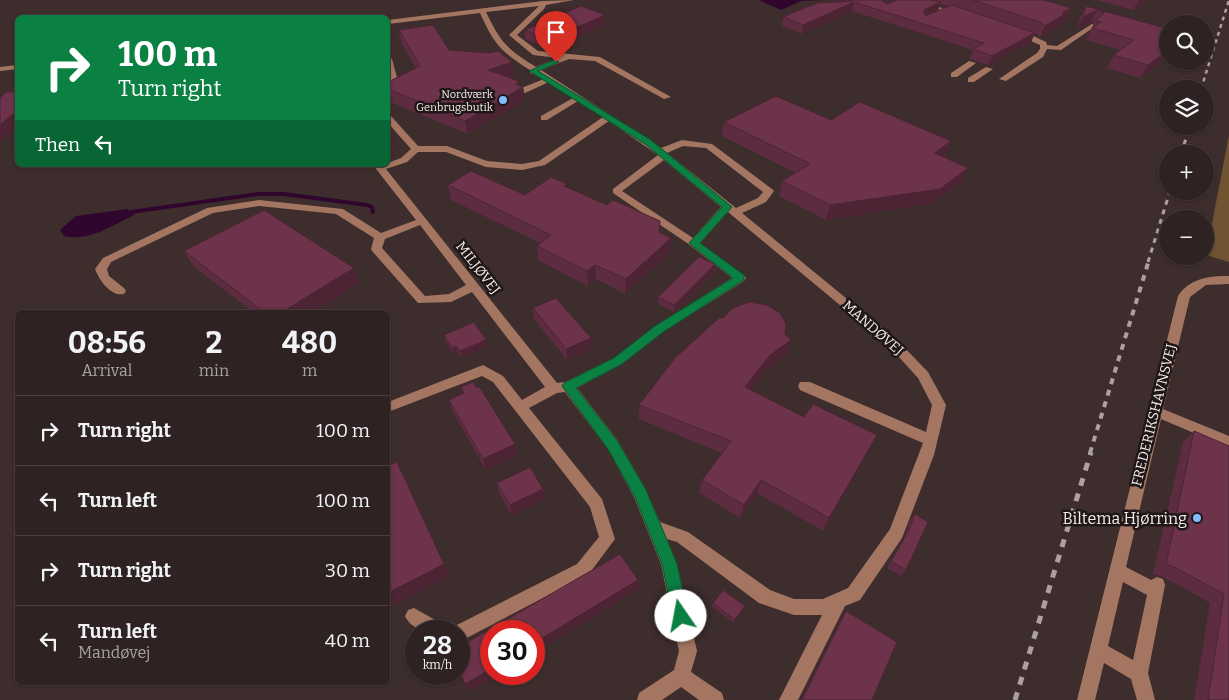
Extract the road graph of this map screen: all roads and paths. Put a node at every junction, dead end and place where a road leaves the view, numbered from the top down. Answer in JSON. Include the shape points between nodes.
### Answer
{"nodes":[{"id":1,"x":571,"y":0,"type":"edge"},
{"id":2,"x":902,"y":1,"type":"edge"},
{"id":3,"x":543,"y":3,"type":"junction"},
{"id":4,"x":948,"y":10,"type":"junction"},
{"id":5,"x":482,"y":11,"type":"junction"},
{"id":6,"x":965,"y":16,"type":"edge"},
{"id":7,"x":932,"y":18,"type":"edge"},
{"id":8,"x":390,"y":22,"type":"edge"},
{"id":9,"x":1094,"y":25,"type":"edge"},
{"id":10,"x":1008,"y":29,"type":"edge"},
{"id":11,"x":1044,"y":47,"type":"junction"},
{"id":12,"x":568,"y":57,"type":"junction"},
{"id":13,"x":972,"y":63,"type":"dead end"},
{"id":14,"x":390,"y":66,"type":"edge"},
{"id":15,"x":15,"y":67,"type":"edge"},
{"id":16,"x":0,"y":69,"type":"edge"},
{"id":17,"x":989,"y":69,"type":"dead end"},
{"id":18,"x":532,"y":71,"type":"junction"},
{"id":19,"x":954,"y":75,"type":"dead end"},
{"id":20,"x":1003,"y":79,"type":"dead end"},
{"id":21,"x":548,"y":80,"type":"junction"},
{"id":22,"x":971,"y":80,"type":"dead end"},
{"id":23,"x":390,"y":87,"type":"edge"},
{"id":24,"x":522,"y":91,"type":"dead end"},
{"id":25,"x":667,"y":97,"type":"dead end"},
{"id":26,"x":578,"y":98,"type":"junction"},
{"id":27,"x":544,"y":118,"type":"dead end"},
{"id":28,"x":609,"y":118,"type":"junction"},
{"id":29,"x":390,"y":120,"type":"edge"},
{"id":30,"x":416,"y":149,"type":"junction"},
{"id":31,"x":662,"y":154,"type":"junction"},
{"id":32,"x":390,"y":164,"type":"edge"},
{"id":33,"x":380,"y":167,"type":"edge"},
{"id":34,"x":731,"y":210,"type":"junction"},
{"id":35,"x":422,"y":220,"type":"junction"},
{"id":36,"x":380,"y":237,"type":"junction"},
{"id":37,"x":694,"y":243,"type":"junction"},
{"id":38,"x":1229,"y":280,"type":"edge"},
{"id":39,"x":474,"y":286,"type":"junction"},
{"id":40,"x":120,"y":291,"type":"dead end"},
{"id":41,"x":804,"y":386,"type":"dead end"},
{"id":42,"x":561,"y":388,"type":"junction"},
{"id":43,"x":390,"y":406,"type":"edge"},
{"id":44,"x":520,"y":407,"type":"junction"},
{"id":45,"x":1155,"y":410,"type":"junction"},
{"id":46,"x":931,"y":440,"type":"junction"},
{"id":47,"x":1229,"y":442,"type":"edge"},
{"id":48,"x":654,"y":527,"type":"junction"},
{"id":49,"x":1116,"y":570,"type":"junction"},
{"id":50,"x":839,"y":601,"type":"junction"},
{"id":51,"x":414,"y":616,"type":"dead end"},
{"id":52,"x":420,"y":620,"type":"edge"},
{"id":53,"x":470,"y":627,"type":"edge"},
{"id":54,"x":1098,"y":650,"type":"junction"},
{"id":55,"x":1139,"y":673,"type":"junction"},
{"id":56,"x":681,"y":676,"type":"junction"},
{"id":57,"x":646,"y":700,"type":"edge"},
{"id":58,"x":715,"y":700,"type":"edge"},
{"id":59,"x":788,"y":700,"type":"edge"},
{"id":60,"x":1086,"y":700,"type":"edge"},
{"id":61,"x":1146,"y":700,"type":"edge"}],
"edges":[{"from":1,"to":3,"type":"street"},
{"from":2,"to":4,"type":"street"},
{"from":3,"to":5,"type":"street"},
{"from":3,"to":12,"type":"street","via":[[542,8],[513,35],[536,53]]},
{"from":4,"to":6,"type":"street"},
{"from":4,"to":7,"type":"street"},
{"from":5,"to":8,"type":"street"},
{"from":5,"to":18,"type":"street","name":"MANDØVEJ","via":[[507,52]]},
{"from":9,"to":11,"type":"street","via":[[1058,48]]},
{"from":10,"to":11,"type":"street","via":[[1032,37]]},
{"from":11,"to":20,"type":"street","via":[[1040,55]]},
{"from":12,"to":18,"type":"street"},
{"from":12,"to":25,"type":"street","via":[[597,60]]},
{"from":13,"to":19,"type":"street"},
{"from":14,"to":23,"type":"street","via":[[395,85]]},
{"from":15,"to":16,"type":"street"},
{"from":17,"to":22,"type":"street"},
{"from":18,"to":21,"type":"street","name":"MANDØVEJ"},
{"from":21,"to":24,"type":"street"},
{"from":21,"to":26,"type":"street","name":"MANDØVEJ"},
{"from":26,"to":27,"type":"street"},
{"from":26,"to":28,"type":"street","name":"MANDØVEJ"},
{"from":28,"to":30,"type":"street","via":[[542,163],[522,167],[486,164],[447,149]]},
{"from":28,"to":31,"type":"street","name":"MANDØVEJ"},
{"from":29,"to":30,"type":"street"},
{"from":30,"to":32,"type":"street","via":[[404,160]]},
{"from":31,"to":34,"type":"street","name":"MANDØVEJ"},
{"from":31,"to":34,"type":"street","via":[[682,143],[709,146],[769,191],[762,200]]},
{"from":31,"to":37,"type":"street","via":[[616,191]]},
{"from":33,"to":35,"type":"street","name":"MILJØVEJ"},
{"from":34,"to":37,"type":"street"},
{"from":34,"to":46,"type":"street","name":"MANDØVEJ","via":[[892,342],[922,375],[940,405]]},
{"from":35,"to":36,"type":"street"},
{"from":35,"to":39,"type":"street","name":"MILJØVEJ"},
{"from":36,"to":39,"type":"street","via":[[376,249],[422,300],[451,298]]},
{"from":36,"to":40,"type":"street","via":[[339,211],[259,203],[211,210],[106,260],[101,269],[104,278]]},
{"from":37,"to":42,"type":"street","via":[[740,278],[659,329],[618,361]]},
{"from":38,"to":45,"type":"street","name":"FREDERIKSHAVNSVEJ","via":[[1194,284],[1184,296]]},
{"from":39,"to":42,"type":"street","name":"MILJØVEJ"},
{"from":41,"to":46,"type":"street"},
{"from":42,"to":44,"type":"street"},
{"from":42,"to":48,"type":"street","via":[[613,446],[641,494]]},
{"from":43,"to":44,"type":"street","via":[[483,370],[498,379]]},
{"from":44,"to":53,"type":"street","via":[[597,504],[607,539],[582,569]]},
{"from":45,"to":47,"type":"street"},
{"from":45,"to":49,"type":"street","name":"FREDERIKSHAVNSVEJ"},
{"from":46,"to":50,"type":"street","name":"MANDØVEJ","via":[[896,533],[854,594]]},
{"from":48,"to":50,"type":"street","name":"MANDØVEJ","via":[[682,537],[765,597],[794,607],[823,607]]},
{"from":48,"to":56,"type":"street","via":[[669,564],[688,651]]},
{"from":49,"to":54,"type":"street","name":"FREDERIKSHAVNSVEJ"},
{"from":49,"to":55,"type":"street","via":[[1156,588]]},
{"from":50,"to":59,"type":"street"},
{"from":51,"to":52,"type":"street"},
{"from":54,"to":55,"type":"street"},
{"from":54,"to":60,"type":"street","name":"FREDERIKSHAVNSVEJ"},
{"from":55,"to":61,"type":"street"},
{"from":56,"to":57,"type":"street"},
{"from":56,"to":58,"type":"street"}]}
